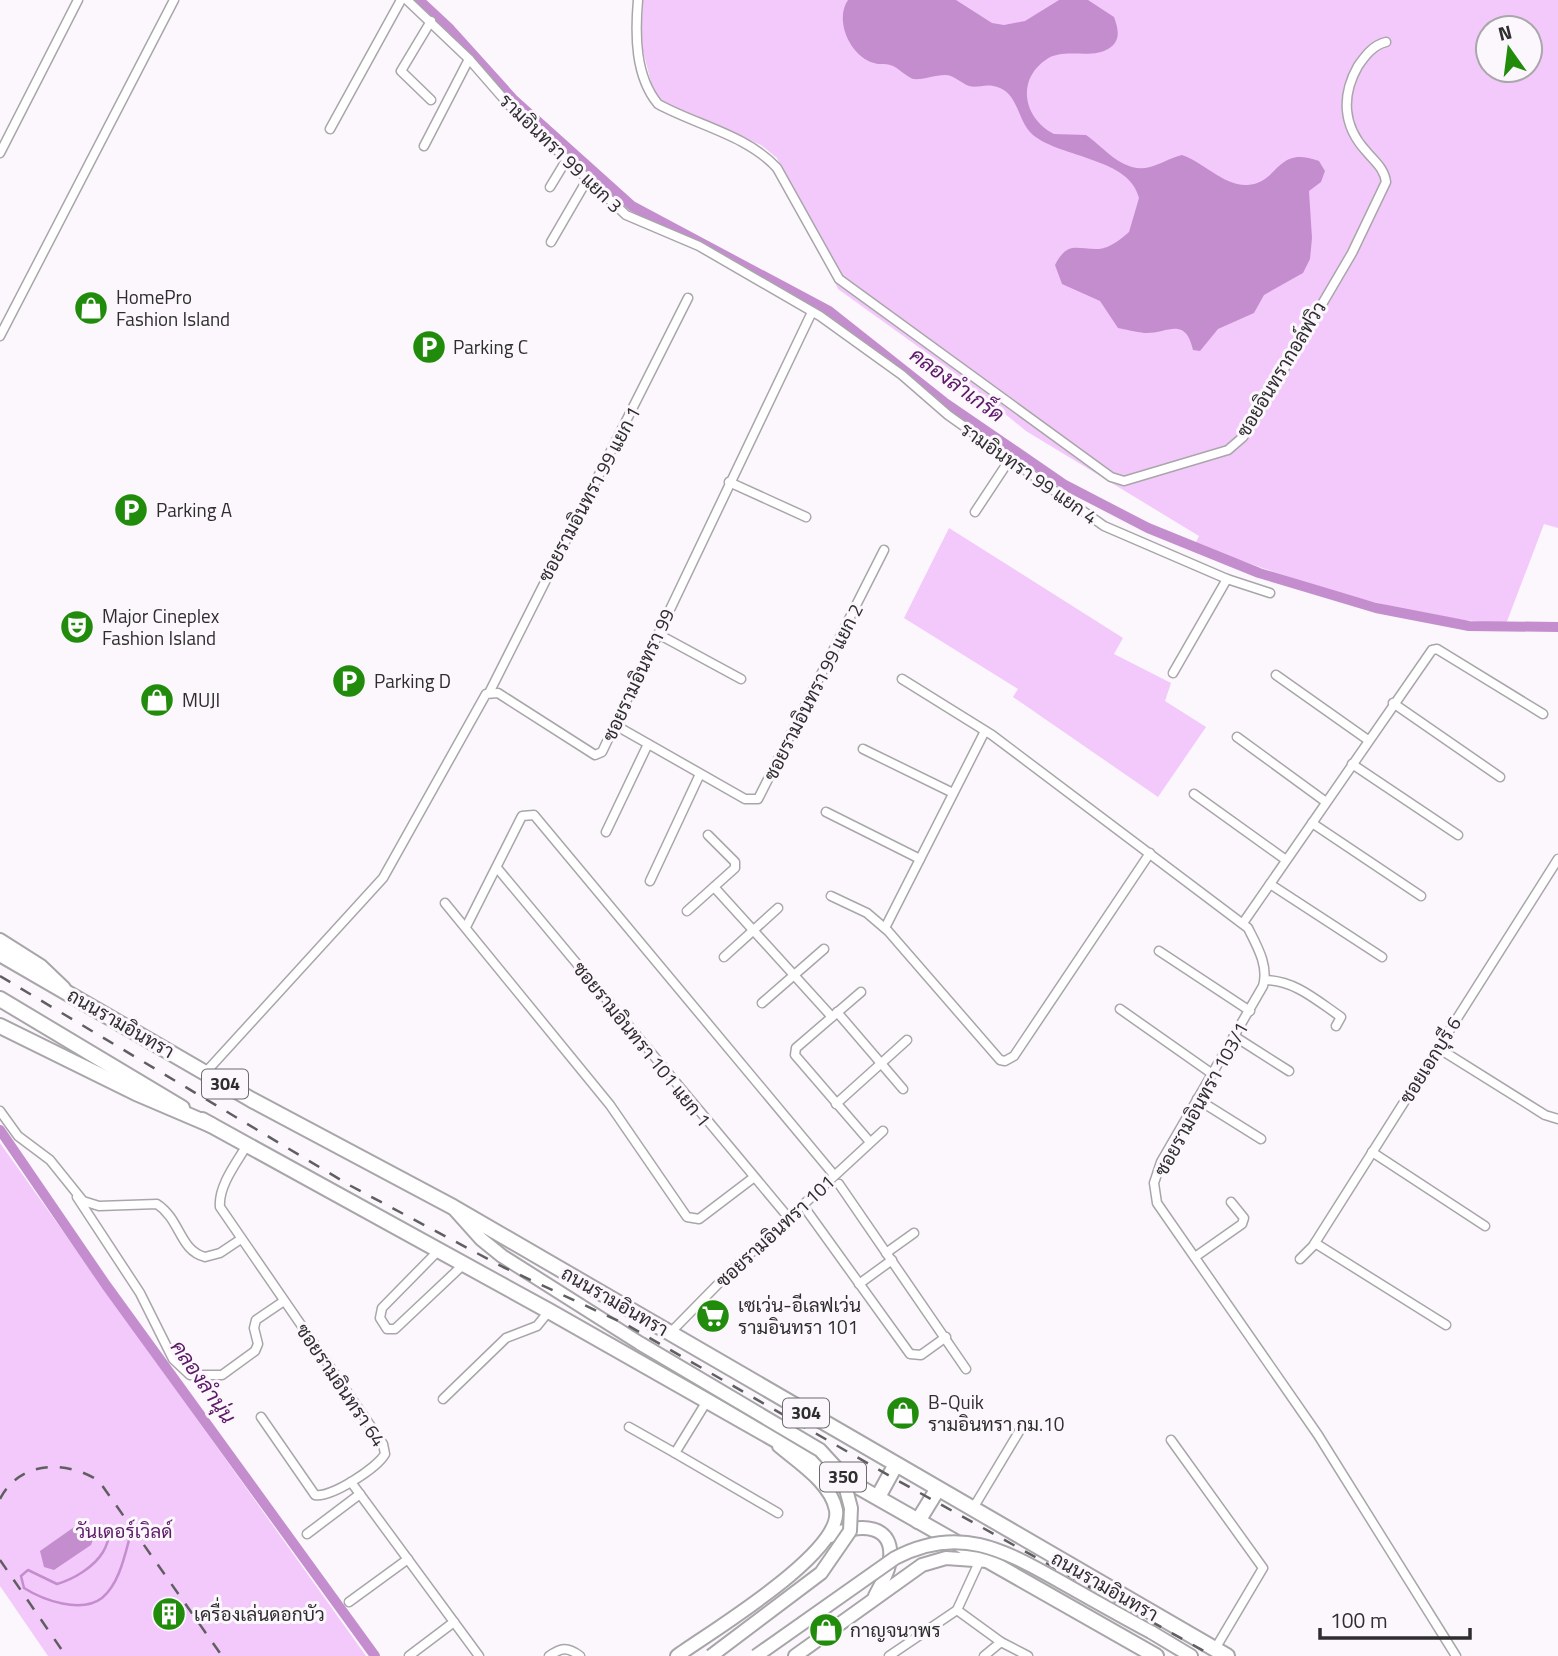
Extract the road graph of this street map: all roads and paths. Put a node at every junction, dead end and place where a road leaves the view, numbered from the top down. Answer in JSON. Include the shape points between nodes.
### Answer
{"nodes":[{"id":1,"x":78,"y":0,"type":"edge"},
{"id":2,"x":174,"y":0,"type":"edge"},
{"id":3,"x":401,"y":0,"type":"edge"},
{"id":4,"x":407,"y":0,"type":"edge"},
{"id":5,"x":638,"y":0,"type":"edge"},
{"id":6,"x":431,"y":22,"type":"junction"},
{"id":7,"x":1386,"y":42,"type":"dead end"},
{"id":8,"x":469,"y":59,"type":"junction"},
{"id":9,"x":431,"y":100,"type":"dead end"},
{"id":10,"x":330,"y":129,"type":"dead end"},
{"id":11,"x":424,"y":146,"type":"dead end"},
{"id":12,"x":0,"y":153,"type":"edge"},
{"id":13,"x":568,"y":159,"type":"junction"},
{"id":14,"x":587,"y":180,"type":"junction"},
{"id":15,"x":550,"y":187,"type":"dead end"},
{"id":16,"x":551,"y":242,"type":"dead end"},
{"id":17,"x":688,"y":298,"type":"dead end"},
{"id":18,"x":812,"y":312,"type":"junction"},
{"id":19,"x":0,"y":336,"type":"edge"},
{"id":20,"x":1010,"y":459,"type":"junction"},
{"id":21,"x":729,"y":482,"type":"junction"},
{"id":22,"x":975,"y":512,"type":"dead end"},
{"id":23,"x":806,"y":517,"type":"dead end"},
{"id":24,"x":884,"y":550,"type":"dead end"},
{"id":25,"x":1227,"y":579,"type":"junction"},
{"id":26,"x":1270,"y":593,"type":"dead end"},
{"id":27,"x":658,"y":634,"type":"junction"},
{"id":28,"x":1173,"y":673,"type":"dead end"},
{"id":29,"x":1276,"y":675,"type":"dead end"},
{"id":30,"x":741,"y":679,"type":"dead end"},
{"id":31,"x":902,"y":680,"type":"dead end"},
{"id":32,"x":490,"y":691,"type":"junction"},
{"id":33,"x":1393,"y":704,"type":"junction"},
{"id":34,"x":1543,"y":714,"type":"dead end"},
{"id":35,"x":615,"y":725,"type":"junction"},
{"id":36,"x":985,"y":731,"type":"junction"},
{"id":37,"x":1237,"y":737,"type":"dead end"},
{"id":38,"x":1368,"y":740,"type":"junction"},
{"id":39,"x":648,"y":744,"type":"junction"},
{"id":40,"x":863,"y":749,"type":"dead end"},
{"id":41,"x":1352,"y":764,"type":"junction"},
{"id":42,"x":700,"y":774,"type":"junction"},
{"id":43,"x":1500,"y":776,"type":"dead end"},
{"id":44,"x":953,"y":793,"type":"junction"},
{"id":45,"x":1194,"y":794,"type":"dead end"},
{"id":46,"x":1326,"y":802,"type":"junction"},
{"id":47,"x":826,"y":812,"type":"dead end"},
{"id":48,"x":1312,"y":823,"type":"junction"},
{"id":49,"x":606,"y":832,"type":"dead end"},
{"id":50,"x":708,"y":835,"type":"dead end"},
{"id":51,"x":1458,"y":835,"type":"dead end"},
{"id":52,"x":1150,"y":853,"type":"junction"},
{"id":53,"x":920,"y":859,"type":"junction"},
{"id":54,"x":1558,"y":859,"type":"edge"},
{"id":55,"x":1286,"y":860,"type":"junction"},
{"id":56,"x":498,"y":869,"type":"junction"},
{"id":57,"x":650,"y":881,"type":"dead end"},
{"id":58,"x":1270,"y":884,"type":"junction"},
{"id":59,"x":714,"y":887,"type":"junction"},
{"id":60,"x":831,"y":896,"type":"dead end"},
{"id":61,"x":1421,"y":896,"type":"dead end"},
{"id":62,"x":445,"y":903,"type":"dead end"},
{"id":63,"x":778,"y":908,"type":"dead end"},
{"id":64,"x":688,"y":911,"type":"dead end"},
{"id":65,"x":1243,"y":923,"type":"junction"},
{"id":66,"x":466,"y":927,"type":"junction"},
{"id":67,"x":885,"y":928,"type":"junction"},
{"id":68,"x":754,"y":930,"type":"junction"},
{"id":69,"x":0,"y":940,"type":"edge"},
{"id":70,"x":824,"y":949,"type":"dead end"},
{"id":71,"x":1159,"y":951,"type":"dead end"},
{"id":72,"x":0,"y":954,"type":"edge"},
{"id":73,"x":724,"y":957,"type":"dead end"},
{"id":74,"x":1382,"y":957,"type":"dead end"},
{"id":75,"x":793,"y":974,"type":"junction"},
{"id":76,"x":1265,"y":981,"type":"junction"},
{"id":77,"x":861,"y":992,"type":"dead end"},
{"id":78,"x":69,"y":993,"type":"junction"},
{"id":79,"x":4,"y":1002,"type":"edge"},
{"id":80,"x":762,"y":1003,"type":"dead end"},
{"id":81,"x":1120,"y":1009,"type":"dead end"},
{"id":82,"x":1250,"y":1011,"type":"junction"},
{"id":83,"x":834,"y":1015,"type":"junction"},
{"id":84,"x":0,"y":1026,"type":"edge"},
{"id":85,"x":1336,"y":1026,"type":"dead end"},
{"id":86,"x":1234,"y":1036,"type":"junction"},
{"id":87,"x":907,"y":1040,"type":"dead end"},
{"id":88,"x":1438,"y":1048,"type":"junction"},
{"id":89,"x":881,"y":1064,"type":"junction"},
{"id":90,"x":1289,"y":1071,"type":"dead end"},
{"id":91,"x":205,"y":1073,"type":"junction"},
{"id":92,"x":1212,"y":1073,"type":"junction"},
{"id":93,"x":903,"y":1089,"type":"dead end"},
{"id":94,"x":1197,"y":1099,"type":"junction"},
{"id":95,"x":836,"y":1104,"type":"junction"},
{"id":96,"x":0,"y":1111,"type":"edge"},
{"id":97,"x":1558,"y":1119,"type":"edge"},
{"id":98,"x":211,"y":1125,"type":"junction"},
{"id":99,"x":883,"y":1131,"type":"dead end"},
{"id":100,"x":1261,"y":1139,"type":"dead end"},
{"id":101,"x":870,"y":1142,"type":"junction"},
{"id":102,"x":247,"y":1145,"type":"junction"},
{"id":103,"x":1372,"y":1153,"type":"junction"},
{"id":104,"x":834,"y":1175,"type":"junction"},
{"id":105,"x":752,"y":1178,"type":"junction"},
{"id":106,"x":839,"y":1184,"type":"dead end"},
{"id":107,"x":78,"y":1197,"type":"junction"},
{"id":108,"x":1231,"y":1202,"type":"dead end"},
{"id":109,"x":453,"y":1207,"type":"junction"},
{"id":110,"x":807,"y":1211,"type":"dead end"},
{"id":111,"x":788,"y":1217,"type":"junction"},
{"id":112,"x":1485,"y":1226,"type":"dead end"},
{"id":113,"x":914,"y":1233,"type":"dead end"},
{"id":114,"x":241,"y":1239,"type":"junction"},
{"id":115,"x":1315,"y":1243,"type":"junction"},
{"id":116,"x":439,"y":1250,"type":"junction"},
{"id":117,"x":889,"y":1256,"type":"junction"},
{"id":118,"x":1195,"y":1257,"type":"junction"},
{"id":119,"x":1300,"y":1259,"type":"dead end"},
{"id":120,"x":464,"y":1264,"type":"junction"},
{"id":121,"x":859,"y":1283,"type":"junction"},
{"id":122,"x":284,"y":1301,"type":"junction"},
{"id":123,"x":549,"y":1311,"type":"junction"},
{"id":124,"x":1446,"y":1325,"type":"dead end"},
{"id":125,"x":670,"y":1333,"type":"junction"},
{"id":126,"x":946,"y":1337,"type":"junction"},
{"id":127,"x":966,"y":1369,"type":"dead end"},
{"id":128,"x":443,"y":1399,"type":"dead end"},
{"id":129,"x":707,"y":1401,"type":"junction"},
{"id":130,"x":261,"y":1417,"type":"dead end"},
{"id":131,"x":629,"y":1427,"type":"dead end"},
{"id":132,"x":1020,"y":1430,"type":"dead end"},
{"id":133,"x":766,"y":1434,"type":"junction"},
{"id":134,"x":1171,"y":1440,"type":"dead end"},
{"id":135,"x":675,"y":1453,"type":"junction"},
{"id":136,"x":895,"y":1466,"type":"junction"},
{"id":137,"x":351,"y":1482,"type":"junction"},
{"id":138,"x":937,"y":1490,"type":"junction"},
{"id":139,"x":360,"y":1494,"type":"junction"},
{"id":140,"x":878,"y":1497,"type":"junction"},
{"id":141,"x":972,"y":1510,"type":"junction"},
{"id":142,"x":778,"y":1513,"type":"dead end"},
{"id":143,"x":918,"y":1521,"type":"junction"},
{"id":144,"x":307,"y":1534,"type":"dead end"},
{"id":145,"x":830,"y":1536,"type":"junction"},
{"id":146,"x":1041,"y":1550,"type":"junction"},
{"id":147,"x":408,"y":1559,"type":"junction"},
{"id":148,"x":985,"y":1561,"type":"junction"},
{"id":149,"x":1015,"y":1577,"type":"junction"},
{"id":150,"x":875,"y":1597,"type":"junction"},
{"id":151,"x":349,"y":1602,"type":"dead end"},
{"id":152,"x":957,"y":1610,"type":"junction"},
{"id":153,"x":454,"y":1622,"type":"junction"},
{"id":154,"x":1001,"y":1642,"type":"junction"},
{"id":155,"x":995,"y":1653,"type":"edge"},
{"id":156,"x":1221,"y":1653,"type":"edge"},
{"id":157,"x":408,"y":1656,"type":"edge"},
{"id":158,"x":479,"y":1656,"type":"edge"},
{"id":159,"x":549,"y":1656,"type":"edge"},
{"id":160,"x":580,"y":1656,"type":"edge"},
{"id":161,"x":677,"y":1656,"type":"edge"},
{"id":162,"x":711,"y":1656,"type":"edge"},
{"id":163,"x":757,"y":1656,"type":"edge"},
{"id":164,"x":795,"y":1656,"type":"edge"},
{"id":165,"x":888,"y":1656,"type":"edge"},
{"id":166,"x":984,"y":1656,"type":"edge"},
{"id":167,"x":1028,"y":1656,"type":"edge"},
{"id":168,"x":1156,"y":1656,"type":"edge"},
{"id":169,"x":1191,"y":1656,"type":"edge"},
{"id":170,"x":1456,"y":1656,"type":"edge"}],
"edges":[{"from":1,"to":12,"type":"street"},
{"from":2,"to":19,"type":"street"},
{"from":3,"to":10,"type":"street"},
{"from":4,"to":6,"type":"street","name":"รามอินทรา 99 แยก 3"},
{"from":5,"to":7,"type":"street","name":"ซอยอินทรากอล์ฟวิว","via":[[637,50],[650,94],[658,104],[768,158],[839,279],[1043,430],[1111,477],[1124,481],[1228,450],[1253,422],[1352,253],[1386,182],[1384,171],[1353,135],[1346,106],[1353,75],[1377,44]]},
{"from":6,"to":8,"type":"street","name":"รามอินทรา 99 แยก 3"},
{"from":6,"to":9,"type":"street","via":[[401,71]]},
{"from":8,"to":11,"type":"street"},
{"from":8,"to":13,"type":"street","name":"รามอินทรา 99 แยก 3","via":[[510,106]]},
{"from":13,"to":14,"type":"street","name":"รามอินทรา 99 แยก 3"},
{"from":13,"to":15,"type":"street"},
{"from":14,"to":16,"type":"street"},
{"from":14,"to":18,"type":"street","name":"รามอินทรา 99 แยก 3","via":[[626,215],[699,246]]},
{"from":17,"to":32,"type":"street","name":"ซอยรามอินทรา 99 แยก 1"},
{"from":18,"to":20,"type":"street","name":"รามอินทรา 99 แยก 4"},
{"from":18,"to":21,"type":"street","name":"ซอยรามอินทรา 99"},
{"from":20,"to":22,"type":"street"},
{"from":20,"to":25,"type":"street","name":"รามอินทรา 99 แยก 4","via":[[1104,526]]},
{"from":21,"to":23,"type":"street"},
{"from":21,"to":27,"type":"street","name":"ซอยรามอินทรา 99"},
{"from":24,"to":42,"type":"street","name":"ซอยรามอินทรา 99 แยก 2","via":[[758,799],[745,799]]},
{"from":25,"to":26,"type":"street","name":"รามอินทรา 99 แยก 4"},
{"from":25,"to":28,"type":"street"},
{"from":27,"to":30,"type":"street"},
{"from":27,"to":35,"type":"street","name":"ซอยรามอินทรา 99"},
{"from":29,"to":38,"type":"street"},
{"from":31,"to":36,"type":"street"},
{"from":32,"to":35,"type":"street","name":"ซอยรามอินทรา 99","via":[[595,755],[602,752]]},
{"from":32,"to":91,"type":"street","via":[[383,878]]},
{"from":33,"to":34,"type":"street","via":[[1428,654],[1437,649]]},
{"from":33,"to":38,"type":"street"},
{"from":33,"to":43,"type":"street"},
{"from":35,"to":39,"type":"street","name":"ซอยรามอินทรา 99 แยก 2"},
{"from":36,"to":44,"type":"street"},
{"from":36,"to":52,"type":"street"},
{"from":37,"to":46,"type":"street"},
{"from":38,"to":41,"type":"street"},
{"from":39,"to":42,"type":"street","name":"ซอยรามอินทรา 99 แยก 2"},
{"from":39,"to":49,"type":"street"},
{"from":40,"to":44,"type":"street"},
{"from":41,"to":46,"type":"street"},
{"from":41,"to":51,"type":"street"},
{"from":42,"to":57,"type":"street"},
{"from":44,"to":53,"type":"street"},
{"from":45,"to":55,"type":"street"},
{"from":46,"to":48,"type":"street"},
{"from":47,"to":53,"type":"street"},
{"from":48,"to":55,"type":"street"},
{"from":48,"to":61,"type":"street"},
{"from":50,"to":59,"type":"street","via":[[736,864]]},
{"from":52,"to":65,"type":"street"},
{"from":52,"to":67,"type":"street","via":[[1009,1060],[1000,1060]]},
{"from":53,"to":67,"type":"street"},
{"from":54,"to":88,"type":"street","name":"ซอยเอกบุรี 6"},
{"from":55,"to":58,"type":"street"},
{"from":56,"to":66,"type":"street"},
{"from":56,"to":104,"type":"street","via":[[522,816],[534,816]]},
{"from":56,"to":105,"type":"street","name":"ซอยรามอินทรา 101 แยก 1"},
{"from":58,"to":65,"type":"street"},
{"from":58,"to":74,"type":"street"},
{"from":59,"to":64,"type":"street"},
{"from":59,"to":68,"type":"street"},
{"from":60,"to":67,"type":"street","via":[[867,913]]},
{"from":62,"to":66,"type":"street"},
{"from":63,"to":68,"type":"street"},
{"from":65,"to":76,"type":"street","via":[[1262,960]]},
{"from":66,"to":105,"type":"street","via":[[610,1105],[687,1217],[699,1219]]},
{"from":68,"to":73,"type":"street"},
{"from":68,"to":75,"type":"street"},
{"from":69,"to":78,"type":"main road","via":[[41,966]]},
{"from":70,"to":75,"type":"street"},
{"from":71,"to":82,"type":"street"},
{"from":72,"to":78,"type":"highway","name":"ถนนรามอินทรา","number":"304"},
{"from":75,"to":80,"type":"street"},
{"from":75,"to":83,"type":"street"},
{"from":76,"to":82,"type":"street","name":"ซอยรามอินทรา 103/1"},
{"from":76,"to":85,"type":"street","via":[[1284,981],[1304,991],[1341,1017]]},
{"from":77,"to":83,"type":"street"},
{"from":78,"to":91,"type":"highway","name":"ถนนรามอินทรา","number":"304"},
{"from":79,"to":98,"type":"highway","name":"ถนนรามอินทรา","number":"304"},
{"from":81,"to":92,"type":"street"},
{"from":82,"to":86,"type":"street","name":"ซอยรามอินทรา 103/1"},
{"from":83,"to":89,"type":"street"},
{"from":83,"to":95,"type":"street","via":[[796,1048],[795,1055]]},
{"from":84,"to":98,"type":"highway"},
{"from":86,"to":90,"type":"street"},
{"from":86,"to":92,"type":"street","name":"ซอยรามอินทรา 103/1"},
{"from":87,"to":89,"type":"street"},
{"from":88,"to":97,"type":"street"},
{"from":88,"to":103,"type":"street","name":"ซอยเอกบุรี 6"},
{"from":89,"to":93,"type":"street"},
{"from":89,"to":95,"type":"street"},
{"from":91,"to":109,"type":"highway","name":"ถนนรามอินทรา","number":"304"},
{"from":92,"to":94,"type":"street","name":"ซอยรามอินทรา 103/1"},
{"from":94,"to":100,"type":"street"},
{"from":94,"to":118,"type":"street","name":"ซอยรามอินทรา 103/1","via":[[1154,1183],[1162,1211]]},
{"from":95,"to":101,"type":"street"},
{"from":96,"to":107,"type":"street","via":[[18,1136],[50,1160]]},
{"from":98,"to":102,"type":"highway","name":"ถนนรามอินทรา","number":"304"},
{"from":99,"to":101,"type":"street","name":"ซอยรามอินทรา 101"},
{"from":101,"to":104,"type":"street","name":"ซอยรามอินทรา 101"},
{"from":102,"to":114,"type":"street","name":"ซอยรามอินทรา 64","via":[[219,1201]]},
{"from":102,"to":116,"type":"highway","name":"ถนนรามอินทรา","number":"304"},
{"from":103,"to":112,"type":"street"},
{"from":103,"to":115,"type":"street","name":"ซอยเอกบุรี 6"},
{"from":104,"to":111,"type":"street","name":"ซอยรามอินทรา 101"},
{"from":105,"to":111,"type":"street","name":"ซอยรามอินทรา 101 แยก 1"},
{"from":106,"to":117,"type":"street"},
{"from":107,"to":114,"type":"street","via":[[99,1206],[157,1204],[173,1217],[186,1246],[198,1255],[213,1256]]},
{"from":107,"to":122,"type":"street","via":[[140,1293],[173,1359],[190,1375],[222,1375],[255,1351],[256,1320]]},
{"from":108,"to":118,"type":"street","via":[[1244,1217],[1242,1224]]},
{"from":109,"to":125,"type":"highway","name":"ถนนรามอินทรา","number":"304"},
{"from":109,"to":162,"type":"main road","number":"350","bridge":true,"via":[[502,1256],[820,1450],[842,1474],[852,1508],[850,1531],[821,1573]]},
{"from":110,"to":121,"type":"street"},
{"from":111,"to":125,"type":"street","name":"ซอยรามอินทรา 101"},
{"from":113,"to":117,"type":"street"},
{"from":114,"to":122,"type":"street","name":"ซอยรามอินทรา 64"},
{"from":115,"to":119,"type":"street","name":"ซอยเอกบุรี 6"},
{"from":115,"to":124,"type":"street"},
{"from":116,"to":120,"type":"highway","name":"ถนนรามอินทรา","number":"304"},
{"from":116,"to":120,"type":"street","via":[[382,1308],[380,1318],[387,1329],[395,1329]]},
{"from":117,"to":121,"type":"street"},
{"from":117,"to":126,"type":"street"},
{"from":118,"to":170,"type":"street","name":"ซอยรามอินทรา 103/1","via":[[1325,1446]]},
{"from":120,"to":123,"type":"highway","name":"ถนนรามอินทรา","number":"304"},
{"from":121,"to":126,"type":"street","via":[[910,1354],[921,1354]]},
{"from":122,"to":137,"type":"street","name":"ซอยรามอินทรา 64","via":[[385,1448],[383,1459]]},
{"from":123,"to":128,"type":"street","via":[[537,1326],[506,1338]]},
{"from":123,"to":129,"type":"highway","name":"ถนนรามอินทรา","number":"304"},
{"from":125,"to":136,"type":"highway","name":"ถนนรามอินทรา","number":"304"},
{"from":126,"to":127,"type":"street"},
{"from":129,"to":133,"type":"highway","name":"ถนนรามอินทรา","number":"304"},
{"from":129,"to":135,"type":"street"},
{"from":130,"to":137,"type":"street","name":"ซอยรามอินทรา 64","via":[[315,1495],[326,1495]]},
{"from":131,"to":135,"type":"street"},
{"from":132,"to":141,"type":"street"},
{"from":133,"to":140,"type":"highway","name":"ถนนรามอินทรา","number":"304"},
{"from":133,"to":145,"type":"main road","number":"350","via":[[830,1496],[836,1510]]},
{"from":134,"to":156,"type":"street","via":[[1263,1568]]},
{"from":135,"to":142,"type":"street"},
{"from":136,"to":138,"type":"highway","name":"ถนนรามอินทรา","number":"304"},
{"from":136,"to":140,"type":"highway"},
{"from":137,"to":139,"type":"street"},
{"from":138,"to":141,"type":"highway","name":"ถนนรามอินทรา","number":"304"},
{"from":138,"to":143,"type":"highway"},
{"from":139,"to":144,"type":"street"},
{"from":139,"to":147,"type":"street"},
{"from":140,"to":143,"type":"highway","name":"ถนนรามอินทรา","number":"304"},
{"from":141,"to":146,"type":"highway","name":"ถนนรามอินทรา","number":"304"},
{"from":143,"to":148,"type":"highway","name":"ถนนรามอินทรา","number":"304"},
{"from":145,"to":150,"type":"main road","via":[[857,1527],[882,1534],[890,1547],[889,1566]]},
{"from":145,"to":161,"type":"main road","via":[[800,1568]]},
{"from":146,"to":149,"type":"highway","via":[[1019,1561]]},
{"from":146,"to":156,"type":"highway","name":"ถนนรามอินทรา","number":"304"},
{"from":147,"to":151,"type":"street"},
{"from":147,"to":153,"type":"street"},
{"from":148,"to":149,"type":"highway","name":"ถนนรามอินทรา","number":"304"},
{"from":148,"to":150,"type":"main road","via":[[934,1560]]},
{"from":148,"to":152,"type":"street"},
{"from":149,"to":168,"type":"highway","name":"ถนนรามอินทรา","number":"304"},
{"from":150,"to":164,"type":"main road"},
{"from":152,"to":154,"type":"street"},
{"from":152,"to":165,"type":"street"},
{"from":153,"to":157,"type":"street"},
{"from":153,"to":158,"type":"street"},
{"from":154,"to":155,"type":"street"},
{"from":154,"to":167,"type":"street"},
{"from":155,"to":166,"type":"street"},
{"from":159,"to":160,"type":"street","via":[[568,1648]]},
{"from":163,"to":169,"type":"main road","bridge":true,"via":[[895,1558],[911,1549],[947,1542],[980,1544],[1012,1555]]}]}
